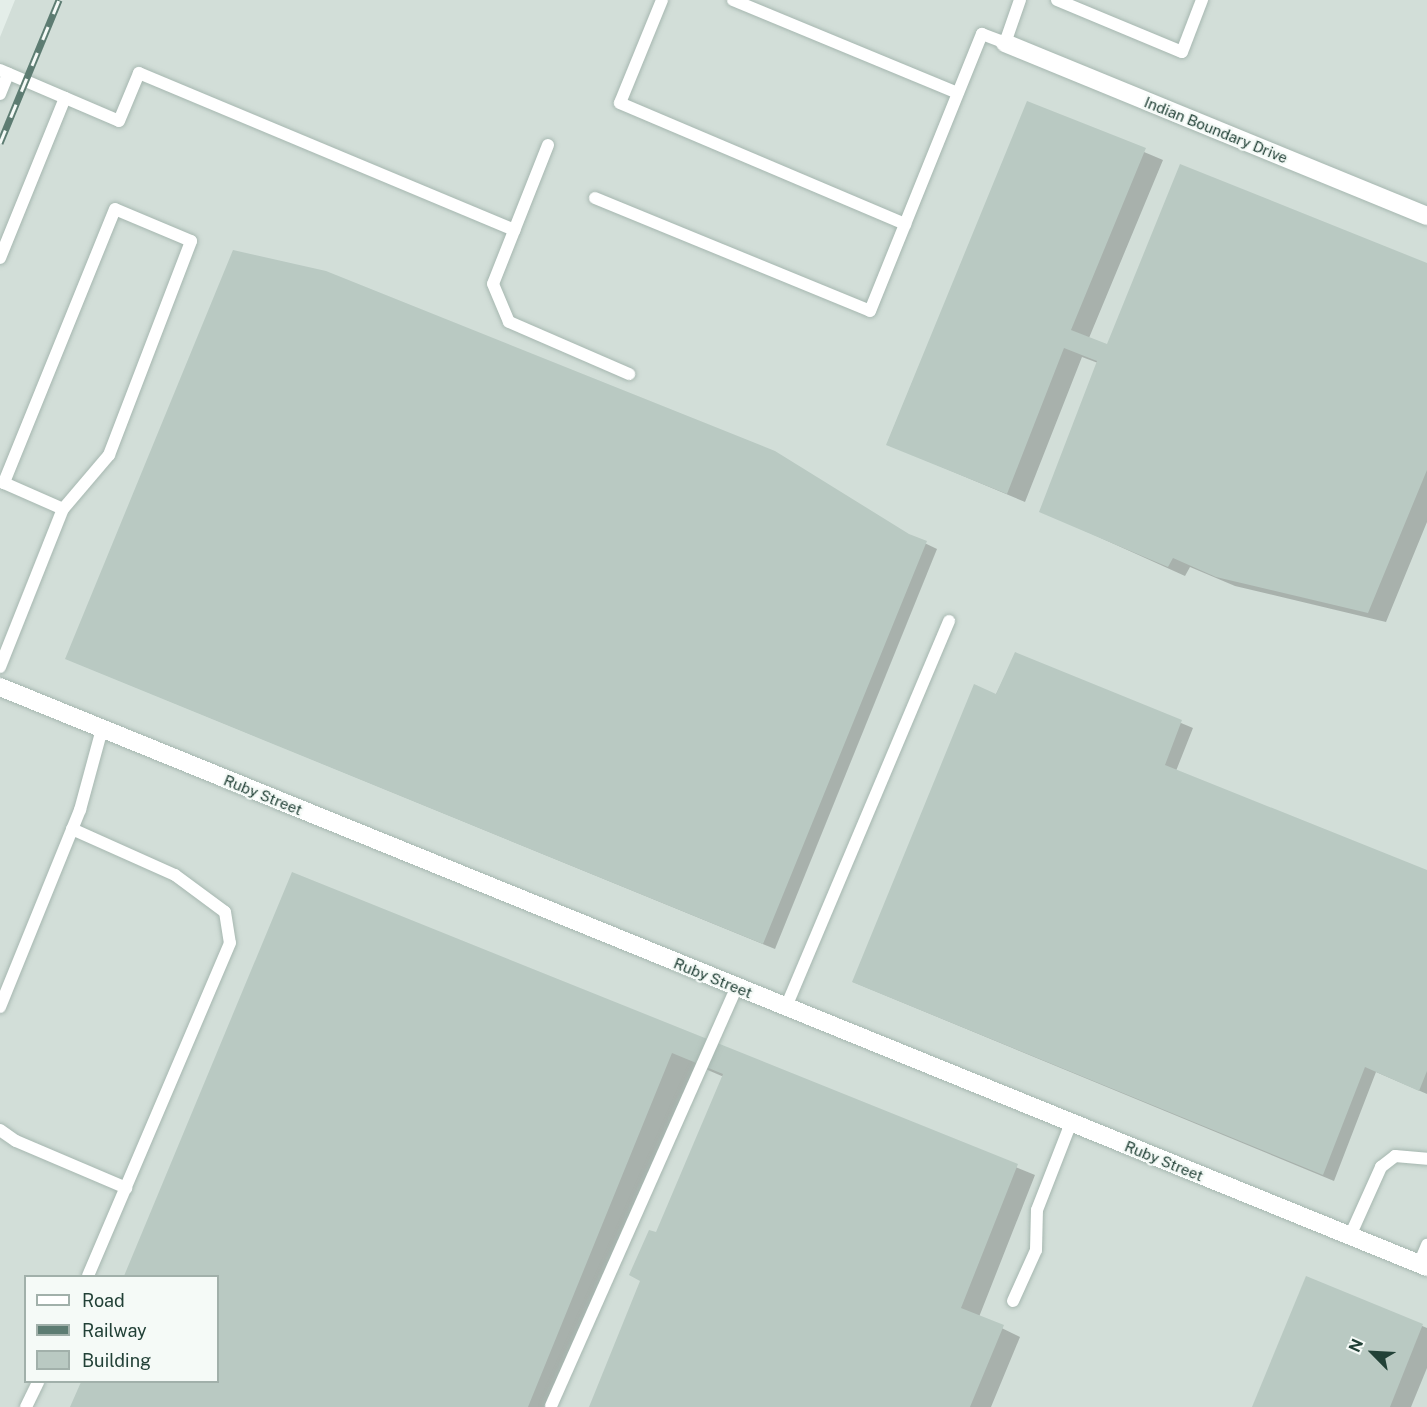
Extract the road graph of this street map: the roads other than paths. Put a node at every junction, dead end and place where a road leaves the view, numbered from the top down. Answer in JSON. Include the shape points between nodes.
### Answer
{"nodes":[{"id":1,"x":662,"y":0,"type":"edge"},
{"id":2,"x":733,"y":0,"type":"edge"},
{"id":3,"x":1020,"y":0,"type":"edge"},
{"id":4,"x":1057,"y":0,"type":"edge"},
{"id":5,"x":1202,"y":0,"type":"edge"},
{"id":6,"x":1005,"y":43,"type":"junction"},
{"id":7,"x":4,"y":72,"type":"edge"},
{"id":8,"x":958,"y":93,"type":"junction"},
{"id":9,"x":0,"y":94,"type":"edge"},
{"id":10,"x":65,"y":98,"type":"junction"},
{"id":11,"x":548,"y":145,"type":"dead end"},
{"id":12,"x":595,"y":198,"type":"dead end"},
{"id":13,"x":1427,"y":216,"type":"edge"},
{"id":14,"x":905,"y":224,"type":"junction"},
{"id":15,"x":515,"y":230,"type":"junction"},
{"id":16,"x":0,"y":258,"type":"edge"},
{"id":17,"x":629,"y":374,"type":"dead end"},
{"id":18,"x":63,"y":509,"type":"junction"},
{"id":19,"x":949,"y":621,"type":"dead end"},
{"id":20,"x":0,"y":667,"type":"edge"},
{"id":21,"x":0,"y":687,"type":"edge"},
{"id":22,"x":102,"y":729,"type":"junction"},
{"id":23,"x":72,"y":829,"type":"junction"},
{"id":24,"x":737,"y":987,"type":"junction"},
{"id":25,"x":0,"y":1007,"type":"edge"},
{"id":26,"x":786,"y":1007,"type":"junction"},
{"id":27,"x":1071,"y":1123,"type":"junction"},
{"id":28,"x":0,"y":1130,"type":"edge"},
{"id":29,"x":1427,"y":1159,"type":"edge"},
{"id":30,"x":126,"y":1188,"type":"junction"},
{"id":31,"x":1350,"y":1236,"type":"junction"},
{"id":32,"x":1427,"y":1245,"type":"edge"},
{"id":33,"x":1423,"y":1266,"type":"edge"},
{"id":34,"x":88,"y":1275,"type":"edge"},
{"id":35,"x":1013,"y":1301,"type":"dead end"},
{"id":36,"x":38,"y":1383,"type":"edge"},
{"id":37,"x":551,"y":1406,"type":"edge"},
{"id":38,"x":26,"y":1407,"type":"edge"}],
"edges":[{"from":1,"to":14,"type":"lane","via":[[620,103]]},
{"from":2,"to":8,"type":"lane"},
{"from":3,"to":6,"type":"lane"},
{"from":4,"to":5,"type":"lane","via":[[1182,52]]},
{"from":6,"to":8,"type":"lane","via":[[982,34]]},
{"from":6,"to":13,"type":"street","name":"Indian Boundary Drive"},
{"from":7,"to":9,"type":"lane"},
{"from":7,"to":10,"type":"lane"},
{"from":8,"to":14,"type":"lane"},
{"from":10,"to":15,"type":"lane","via":[[119,121],[139,73]]},
{"from":10,"to":16,"type":"lane"},
{"from":11,"to":15,"type":"lane"},
{"from":12,"to":14,"type":"lane","via":[[870,311]]},
{"from":15,"to":17,"type":"lane","via":[[493,285],[509,322]]},
{"from":18,"to":18,"type":"lane","via":[[4,483],[115,209],[191,242],[109,455]]},
{"from":18,"to":20,"type":"lane"},
{"from":19,"to":26,"type":"lane"},
{"from":21,"to":22,"type":"street","name":"Ruby Street"},
{"from":22,"to":23,"type":"lane"},
{"from":22,"to":24,"type":"street","name":"Ruby Street"},
{"from":23,"to":25,"type":"lane"},
{"from":23,"to":30,"type":"lane","via":[[175,875],[225,912],[230,943]]},
{"from":24,"to":26,"type":"street","name":"Ruby Street"},
{"from":24,"to":37,"type":"lane"},
{"from":26,"to":27,"type":"street","name":"Ruby Street"},
{"from":27,"to":31,"type":"street","name":"Ruby Street"},
{"from":27,"to":35,"type":"lane","via":[[1037,1210],[1036,1250]]},
{"from":28,"to":30,"type":"lane","via":[[16,1141]]},
{"from":29,"to":31,"type":"lane","via":[[1395,1156],[1381,1167]]},
{"from":30,"to":34,"type":"lane"},
{"from":31,"to":33,"type":"street","name":"Ruby Street"},
{"from":32,"to":33,"type":"lane"},
{"from":36,"to":38,"type":"lane"}]}
